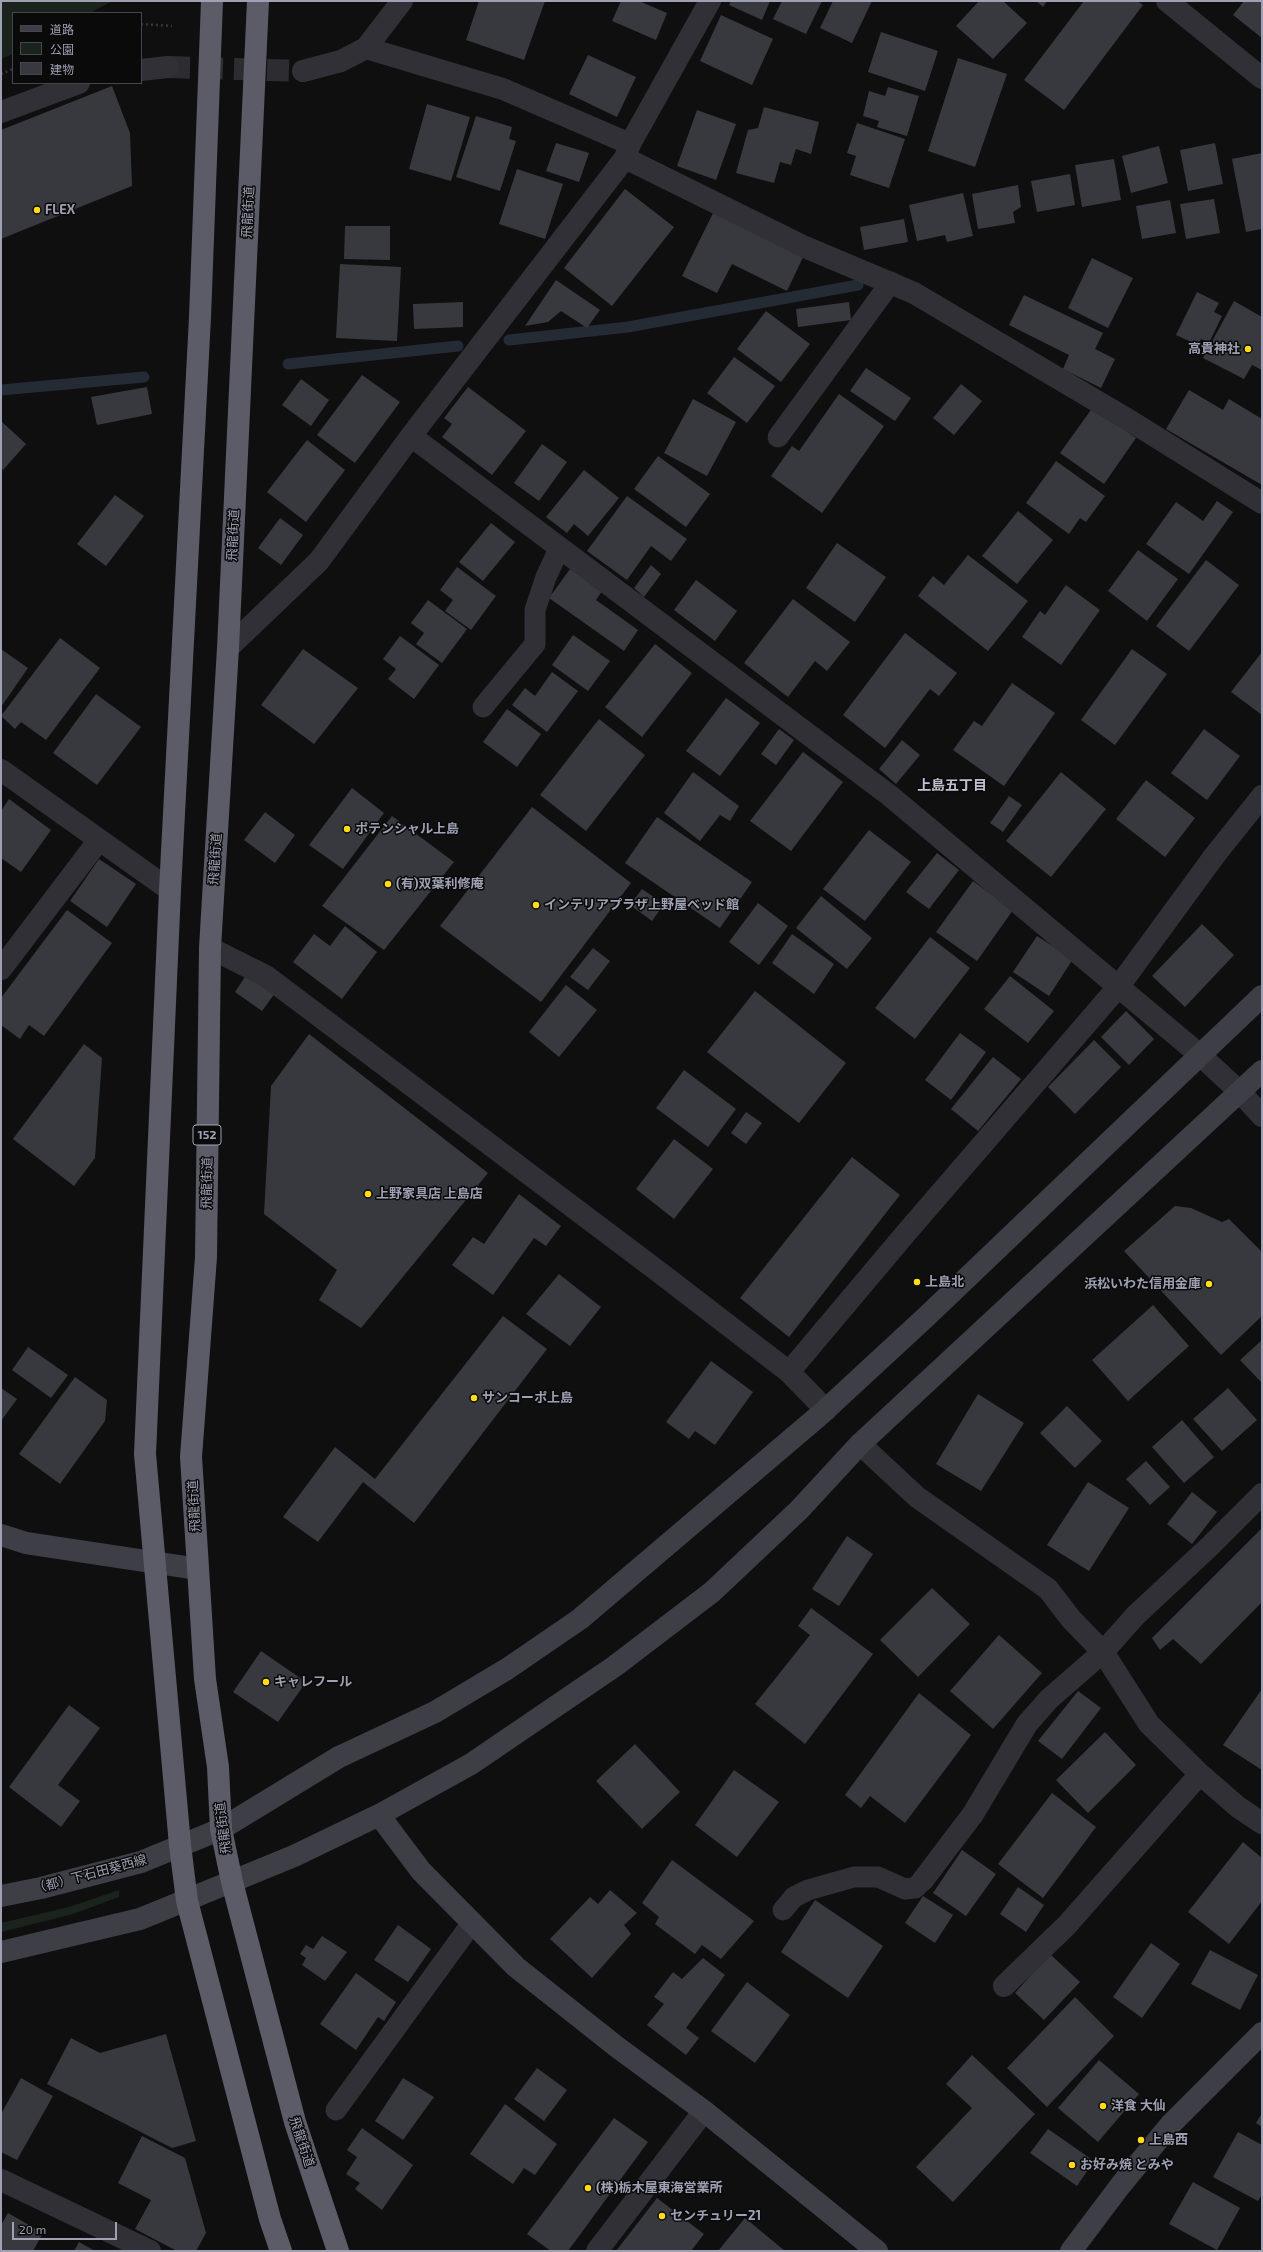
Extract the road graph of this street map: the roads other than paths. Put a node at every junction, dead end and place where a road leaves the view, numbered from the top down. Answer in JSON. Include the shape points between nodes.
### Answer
{"nodes":[{"id":1,"x":212,"y":1,"type":"edge"},
{"id":2,"x":258,"y":1,"type":"edge"},
{"id":3,"x":402,"y":1,"type":"edge"},
{"id":4,"x":710,"y":1,"type":"edge"},
{"id":5,"x":1167,"y":1,"type":"edge"},
{"id":6,"x":366,"y":48,"type":"junction"},
{"id":7,"x":168,"y":67,"type":"tunnel mouth"},
{"id":8,"x":142,"y":70,"type":"edge"},
{"id":9,"x":303,"y":71,"type":"tunnel mouth"},
{"id":10,"x":1262,"y":78,"type":"edge"},
{"id":11,"x":76,"y":84,"type":"edge"},
{"id":12,"x":1,"y":112,"type":"edge"},
{"id":13,"x":627,"y":151,"type":"junction"},
{"id":14,"x":891,"y":282,"type":"junction"},
{"id":15,"x":411,"y":436,"type":"junction"},
{"id":16,"x":778,"y":437,"type":"dead end"},
{"id":17,"x":1262,"y":503,"type":"edge"},
{"id":18,"x":559,"y":549,"type":"junction"},
{"id":19,"x":228,"y":648,"type":"junction"},
{"id":20,"x":483,"y":707,"type":"dead end"},
{"id":21,"x":1,"y":770,"type":"edge"},
{"id":22,"x":1262,"y":796,"type":"edge"},
{"id":23,"x":99,"y":840,"type":"junction"},
{"id":24,"x":170,"y":890,"type":"junction"},
{"id":25,"x":210,"y":948,"type":"junction"},
{"id":26,"x":1,"y":969,"type":"edge"},
{"id":27,"x":1119,"y":986,"type":"junction"},
{"id":28,"x":1262,"y":996,"type":"edge"},
{"id":29,"x":1200,"y":1055,"type":"junction"},
{"id":30,"x":1262,"y":1071,"type":"edge"},
{"id":31,"x":1240,"y":1092,"type":"junction"},
{"id":32,"x":1262,"y":1116,"type":"edge"},
{"id":33,"x":789,"y":1372,"type":"junction"},
{"id":34,"x":826,"y":1410,"type":"junction"},
{"id":35,"x":860,"y":1444,"type":"junction"},
{"id":36,"x":1262,"y":1494,"type":"edge"},
{"id":37,"x":1,"y":1535,"type":"edge"},
{"id":38,"x":154,"y":1561,"type":"junction"},
{"id":39,"x":198,"y":1569,"type":"junction"},
{"id":40,"x":1103,"y":1652,"type":"junction"},
{"id":41,"x":1200,"y":1774,"type":"junction"},
{"id":42,"x":379,"y":1815,"type":"junction"},
{"id":43,"x":1262,"y":1823,"type":"edge"},
{"id":44,"x":221,"y":1829,"type":"junction"},
{"id":45,"x":180,"y":1845,"type":"junction"},
{"id":46,"x":923,"y":1880,"type":"joint"},
{"id":47,"x":232,"y":1882,"type":"junction"},
{"id":48,"x":1,"y":1896,"type":"edge"},
{"id":49,"x":187,"y":1901,"type":"junction"},
{"id":50,"x":783,"y":1910,"type":"dead end"},
{"id":51,"x":472,"y":1923,"type":"junction"},
{"id":52,"x":1,"y":1952,"type":"edge"},
{"id":53,"x":1004,"y":1986,"type":"dead end"},
{"id":54,"x":1262,"y":2033,"type":"edge"},
{"id":55,"x":336,"y":2110,"type":"dead end"},
{"id":56,"x":704,"y":2111,"type":"junction"},
{"id":57,"x":1,"y":2180,"type":"edge"},
{"id":58,"x":150,"y":2251,"type":"edge"},
{"id":59,"x":281,"y":2251,"type":"edge"},
{"id":60,"x":338,"y":2251,"type":"edge"},
{"id":61,"x":597,"y":2251,"type":"edge"},
{"id":62,"x":877,"y":2251,"type":"edge"},
{"id":63,"x":1071,"y":2251,"type":"edge"}],
"edges":[{"from":1,"to":24,"type":"highway","via":[[200,318]]},
{"from":2,"to":19,"type":"highway","name":"飛龍街道","number":"152"},
{"from":3,"to":6,"type":"street"},
{"from":4,"to":13,"type":"street"},
{"from":5,"to":10,"type":"street"},
{"from":6,"to":9,"type":"street","via":[[341,61]]},
{"from":6,"to":13,"type":"street","via":[[504,89]]},
{"from":7,"to":8,"type":"street"},
{"from":11,"to":12,"type":"street"},
{"from":13,"to":14,"type":"street","via":[[806,247]]},
{"from":13,"to":15,"type":"street"},
{"from":14,"to":16,"type":"lane"},
{"from":14,"to":17,"type":"street","via":[[914,292]]},
{"from":15,"to":18,"type":"street"},
{"from":15,"to":19,"type":"street","via":[[319,561]]},
{"from":18,"to":20,"type":"lane","via":[[535,610],[535,644]]},
{"from":18,"to":27,"type":"street","via":[[889,795]]},
{"from":19,"to":25,"type":"highway","name":"飛龍街道","number":"152"},
{"from":21,"to":23,"type":"street"},
{"from":22,"to":27,"type":"street","via":[[1215,855]]},
{"from":23,"to":24,"type":"street"},
{"from":23,"to":26,"type":"street"},
{"from":24,"to":38,"type":"highway","via":[[145,1454]]},
{"from":25,"to":33,"type":"street","via":[[266,976]]},
{"from":25,"to":39,"type":"highway","name":"飛龍街道","number":"152","via":[[206,1257],[191,1456]]},
{"from":27,"to":29,"type":"street"},
{"from":27,"to":33,"type":"street"},
{"from":28,"to":29,"type":"street","name":"（都）下石田葵西線"},
{"from":29,"to":31,"type":"street"},
{"from":29,"to":34,"type":"street","name":"（都）下石田葵西線"},
{"from":30,"to":31,"type":"street"},
{"from":31,"to":32,"type":"street"},
{"from":31,"to":35,"type":"street"},
{"from":33,"to":34,"type":"street"},
{"from":34,"to":44,"type":"street","name":"（都）下石田葵西線","via":[[580,1619],[507,1670],[435,1712],[339,1757]]},
{"from":35,"to":40,"type":"street","via":[[917,1497],[1048,1589],[1071,1619]]},
{"from":35,"to":42,"type":"street","via":[[799,1510],[712,1592],[615,1666],[471,1764]]},
{"from":36,"to":40,"type":"street","via":[[1136,1614]]},
{"from":37,"to":38,"type":"street","via":[[26,1543]]},
{"from":38,"to":39,"type":"street"},
{"from":38,"to":45,"type":"highway"},
{"from":39,"to":44,"type":"highway","name":"飛龍街道","number":"152","via":[[205,1679],[218,1767]]},
{"from":40,"to":41,"type":"street","via":[[1149,1724]]},
{"from":40,"to":46,"type":"street","via":[[1049,1699],[1027,1724],[973,1814]]},
{"from":41,"to":43,"type":"street","via":[[1238,1807]]},
{"from":41,"to":53,"type":"street","via":[[1067,1925]]},
{"from":42,"to":47,"type":"street","via":[[294,1856]]},
{"from":42,"to":51,"type":"street","via":[[421,1871]]},
{"from":44,"to":45,"type":"street","name":"（都）下石田葵西線"},
{"from":44,"to":47,"type":"highway","name":"飛龍街道","number":"152"},
{"from":45,"to":48,"type":"street","name":"（都）下石田葵西線","via":[[141,1862]]},
{"from":45,"to":49,"type":"highway"},
{"from":46,"to":50,"type":"lane","via":[[915,1888],[905,1889],[878,1878],[854,1877],[808,1890],[794,1897]]},
{"from":47,"to":49,"type":"street"},
{"from":47,"to":60,"type":"highway","name":"飛龍街道","number":"152","via":[[295,2122]]},
{"from":49,"to":52,"type":"street","via":[[140,1919]]},
{"from":49,"to":59,"type":"highway","via":[[270,2219]]},
{"from":51,"to":55,"type":"lane"},
{"from":51,"to":56,"type":"street","via":[[516,1967],[618,2048]]},
{"from":54,"to":63,"type":"street","via":[[1171,2124]]},
{"from":56,"to":61,"type":"street"},
{"from":56,"to":62,"type":"street"},
{"from":57,"to":58,"type":"street","via":[[42,2202]]}]}
